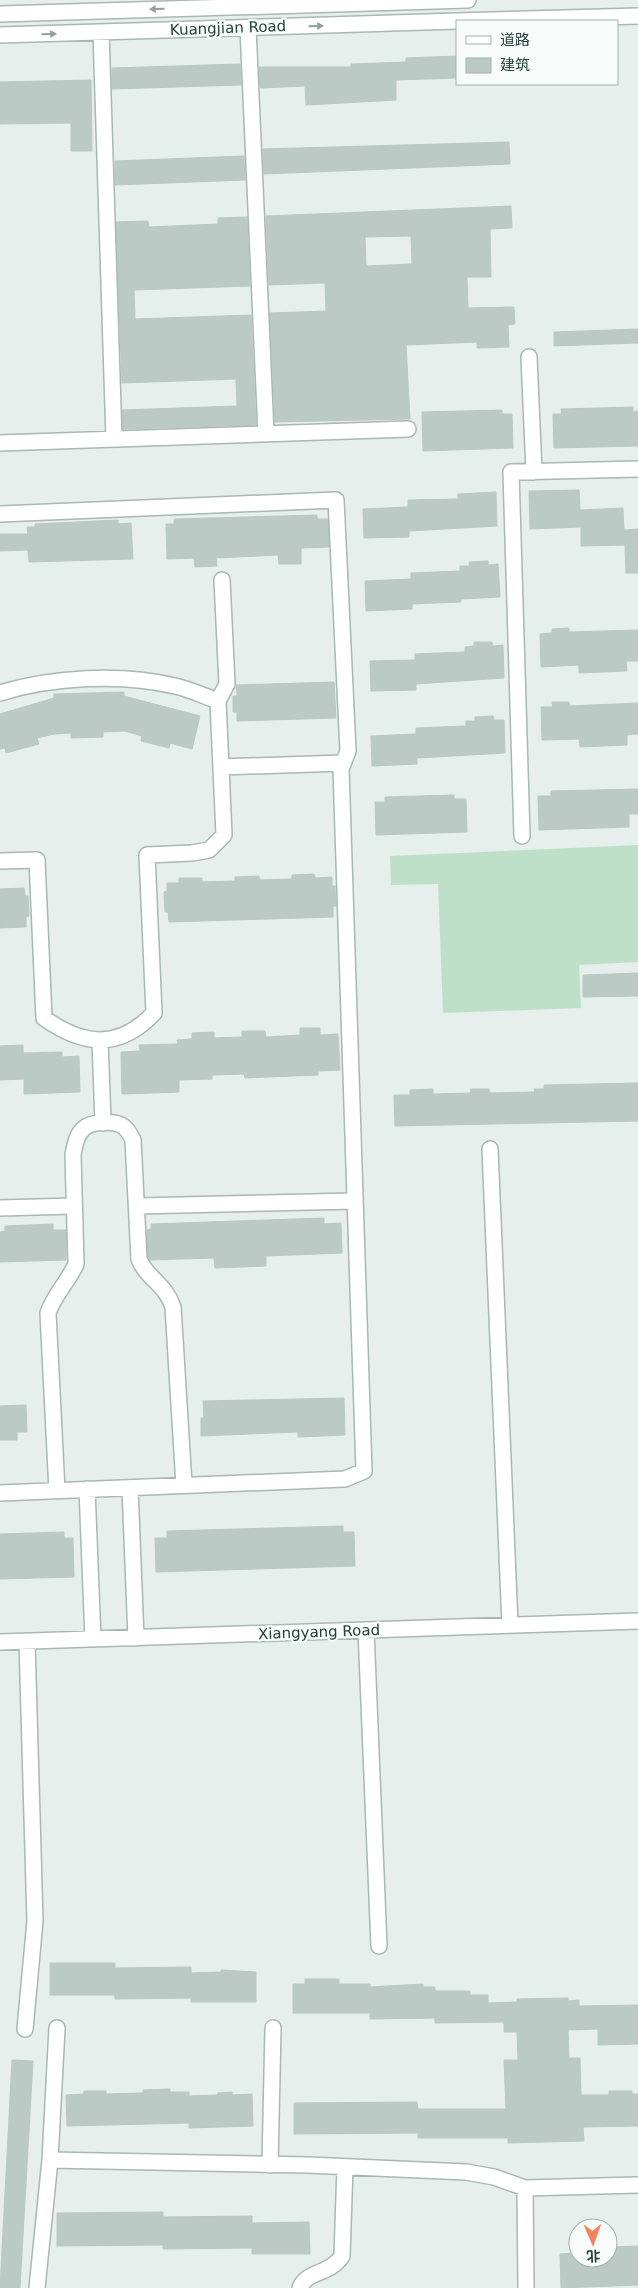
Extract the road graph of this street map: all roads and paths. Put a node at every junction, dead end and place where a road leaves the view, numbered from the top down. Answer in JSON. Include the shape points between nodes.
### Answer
{"nodes":[{"id":1,"x":468,"y":0,"type":"edge"},
{"id":2,"x":355,"y":2,"type":"edge"},
{"id":3,"x":0,"y":14,"type":"edge"},
{"id":4,"x":638,"y":16,"type":"edge"},
{"id":5,"x":493,"y":20,"type":"edge"},
{"id":6,"x":456,"y":21,"type":"edge"},
{"id":7,"x":248,"y":28,"type":"junction"},
{"id":8,"x":101,"y":32,"type":"junction"},
{"id":9,"x":0,"y":35,"type":"edge"},
{"id":10,"x":529,"y":357,"type":"dead end"},
{"id":11,"x":408,"y":429,"type":"dead end"},
{"id":12,"x":266,"y":434,"type":"junction"},
{"id":13,"x":114,"y":439,"type":"junction"},
{"id":14,"x":0,"y":443,"type":"edge"},
{"id":15,"x":638,"y":469,"type":"edge"},
{"id":16,"x":534,"y":472,"type":"junction"},
{"id":17,"x":0,"y":514,"type":"edge"},
{"id":18,"x":222,"y":580,"type":"dead end"},
{"id":19,"x":0,"y":693,"type":"edge"},
{"id":20,"x":218,"y":701,"type":"junction"},
{"id":21,"x":344,"y":763,"type":"junction"},
{"id":22,"x":221,"y":766,"type":"junction"},
{"id":23,"x":522,"y":836,"type":"dead end"},
{"id":24,"x":0,"y":861,"type":"edge"},
{"id":25,"x":100,"y":1040,"type":"junction"},
{"id":26,"x":103,"y":1123,"type":"junction"},
{"id":27,"x":490,"y":1148,"type":"dead end"},
{"id":28,"x":355,"y":1201,"type":"junction"},
{"id":29,"x":74,"y":1206,"type":"junction"},
{"id":30,"x":137,"y":1206,"type":"junction"},
{"id":31,"x":0,"y":1208,"type":"edge"},
{"id":32,"x":184,"y":1485,"type":"junction"},
{"id":33,"x":130,"y":1488,"type":"junction"},
{"id":34,"x":87,"y":1489,"type":"junction"},
{"id":35,"x":57,"y":1491,"type":"junction"},
{"id":36,"x":0,"y":1493,"type":"edge"},
{"id":37,"x":638,"y":1620,"type":"edge"},
{"id":38,"x":510,"y":1625,"type":"junction"},
{"id":39,"x":366,"y":1630,"type":"junction"},
{"id":40,"x":136,"y":1638,"type":"junction"},
{"id":41,"x":93,"y":1639,"type":"junction"},
{"id":42,"x":0,"y":1642,"type":"edge"},
{"id":43,"x":27,"y":1642,"type":"junction"},
{"id":44,"x":380,"y":1946,"type":"dead end"},
{"id":45,"x":57,"y":2028,"type":"dead end"},
{"id":46,"x":273,"y":2028,"type":"dead end"},
{"id":47,"x":25,"y":2029,"type":"dead end"},
{"id":48,"x":50,"y":2160,"type":"junction"},
{"id":49,"x":270,"y":2165,"type":"junction"},
{"id":50,"x":345,"y":2167,"type":"junction"},
{"id":51,"x":638,"y":2185,"type":"edge"},
{"id":52,"x":525,"y":2188,"type":"junction"},
{"id":53,"x":37,"y":2288,"type":"edge"},
{"id":54,"x":300,"y":2288,"type":"edge"},
{"id":55,"x":526,"y":2288,"type":"edge"}],
"edges":[{"from":1,"to":2,"type":"street","name":"Kuangjian Road"},
{"from":2,"to":3,"type":"street","name":"Kuangjian Road","one_way":true},
{"from":4,"to":5,"type":"street","name":"Kuangjian Road"},
{"from":7,"to":6,"type":"street","name":"Kuangjian Road","one_way":true},
{"from":7,"to":8,"type":"street","name":"Kuangjian Road"},
{"from":7,"to":12,"type":"street"},
{"from":9,"to":8,"type":"street","name":"Kuangjian Road","one_way":true},
{"from":8,"to":13,"type":"street"},
{"from":10,"to":16,"type":"street"},
{"from":11,"to":12,"type":"street"},
{"from":12,"to":13,"type":"street"},
{"from":13,"to":14,"type":"street"},
{"from":15,"to":16,"type":"street"},
{"from":16,"to":23,"type":"street","via":[[511,472]]},
{"from":17,"to":21,"type":"street","via":[[336,500],[348,751]]},
{"from":18,"to":20,"type":"street","via":[[227,684]]},
{"from":19,"to":20,"type":"street","via":[[45,683],[134,678],[176,686]]},
{"from":20,"to":22,"type":"street"},
{"from":21,"to":22,"type":"street"},
{"from":21,"to":28,"type":"street","via":[[341,769]]},
{"from":22,"to":25,"type":"street","via":[[224,835],[209,850],[147,855],[154,1014],[127,1035]]},
{"from":24,"to":25,"type":"street","via":[[37,860],[44,1018],[59,1029]]},
{"from":25,"to":26,"type":"street"},
{"from":26,"to":29,"type":"street","via":[[84,1128],[77,1137],[73,1155]]},
{"from":26,"to":30,"type":"street","via":[[126,1128],[133,1140]]},
{"from":27,"to":38,"type":"street"},
{"from":28,"to":30,"type":"street"},
{"from":28,"to":32,"type":"street","via":[[364,1471],[345,1479]]},
{"from":29,"to":31,"type":"street"},
{"from":29,"to":35,"type":"street","via":[[76,1264],[53,1298],[48,1313]]},
{"from":30,"to":32,"type":"street","via":[[139,1259],[144,1270],[169,1294],[173,1307]]},
{"from":32,"to":33,"type":"street"},
{"from":33,"to":34,"type":"street"},
{"from":33,"to":40,"type":"street"},
{"from":34,"to":35,"type":"street"},
{"from":34,"to":41,"type":"street"},
{"from":35,"to":36,"type":"street"},
{"from":37,"to":38,"type":"street","name":"Xiangyang Road"},
{"from":38,"to":39,"type":"street","name":"Xiangyang Road"},
{"from":39,"to":40,"type":"street","name":"Xiangyang Road"},
{"from":39,"to":44,"type":"street"},
{"from":40,"to":41,"type":"street","name":"Xiangyang Road"},
{"from":41,"to":43,"type":"street","name":"Xiangyang Road"},
{"from":42,"to":43,"type":"street","name":"Xiangyang Road"},
{"from":43,"to":47,"type":"street","via":[[35,1921]]},
{"from":45,"to":48,"type":"street"},
{"from":46,"to":49,"type":"street"},
{"from":48,"to":49,"type":"street"},
{"from":48,"to":53,"type":"street"},
{"from":49,"to":50,"type":"street"},
{"from":50,"to":52,"type":"street","via":[[466,2172],[494,2177]]},
{"from":50,"to":54,"type":"street","via":[[342,2256],[336,2266],[302,2281]]},
{"from":51,"to":52,"type":"street"},
{"from":52,"to":55,"type":"street"}]}
